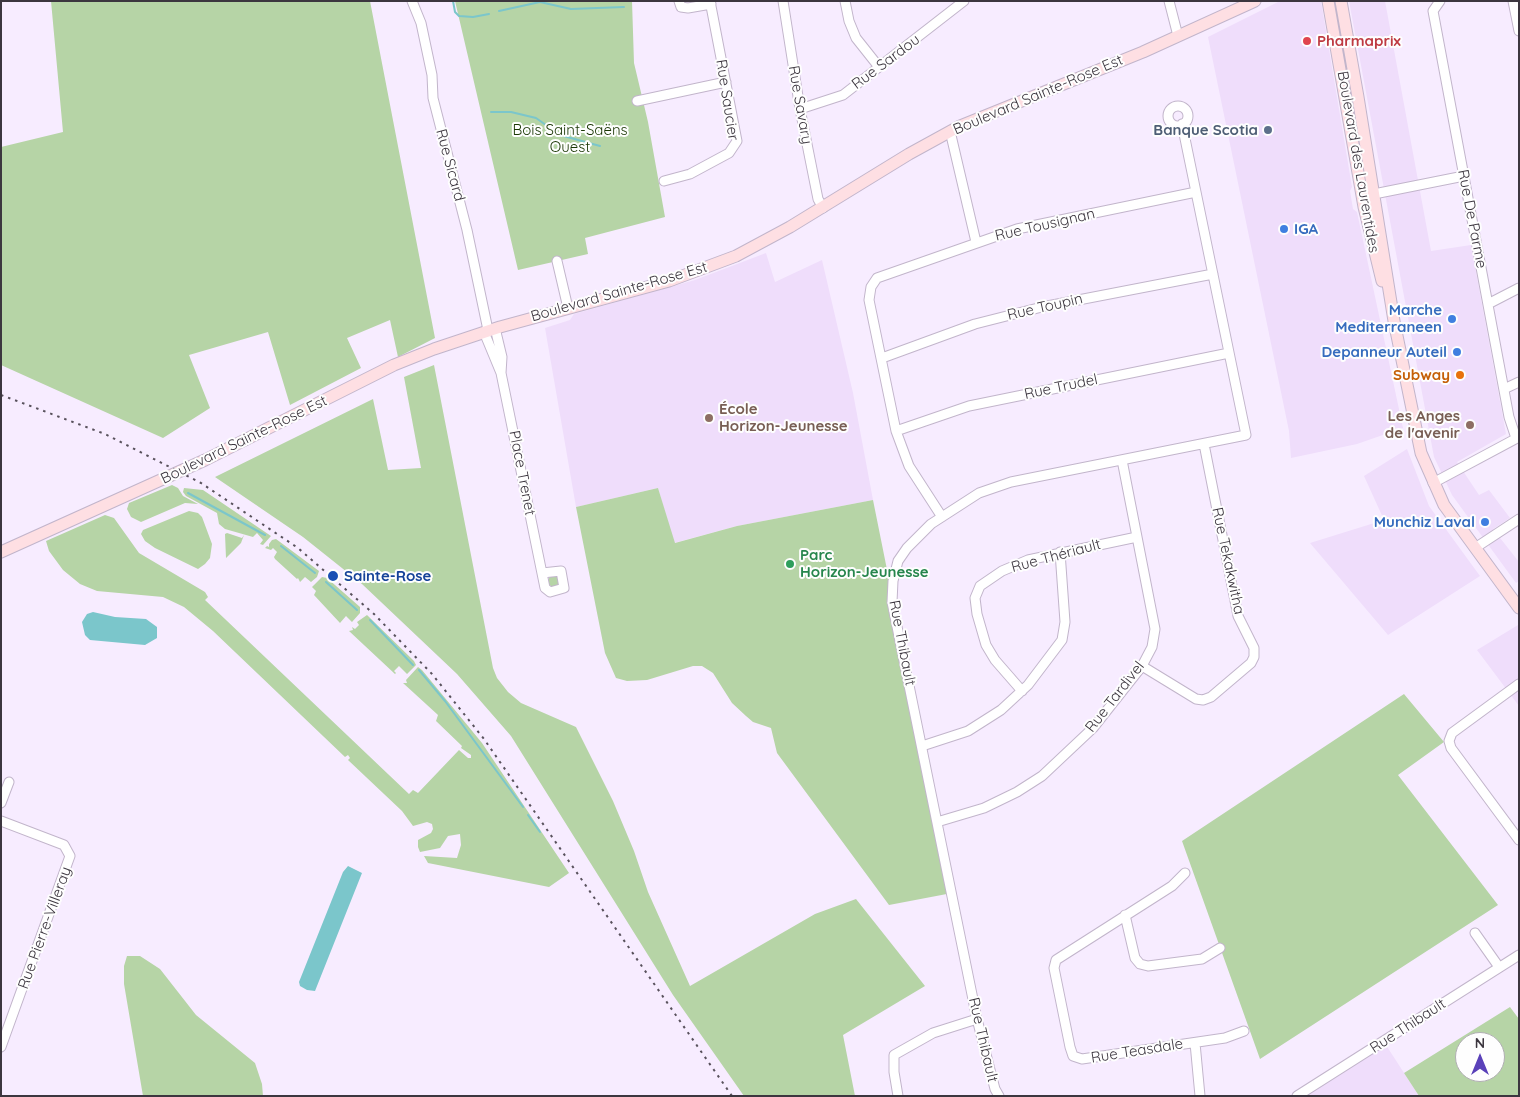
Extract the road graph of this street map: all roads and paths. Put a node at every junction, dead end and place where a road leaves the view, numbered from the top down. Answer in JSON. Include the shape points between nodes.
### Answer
{"nodes":[{"id":1,"x":412,"y":1,"type":"edge"},
{"id":2,"x":679,"y":1,"type":"edge"},
{"id":3,"x":784,"y":1,"type":"edge"},
{"id":4,"x":845,"y":1,"type":"edge"},
{"id":5,"x":1169,"y":1,"type":"edge"},
{"id":6,"x":1255,"y":1,"type":"edge"},
{"id":7,"x":1328,"y":1,"type":"edge"},
{"id":8,"x":1340,"y":1,"type":"edge"},
{"id":9,"x":1440,"y":1,"type":"edge"},
{"id":10,"x":1513,"y":1,"type":"edge"},
{"id":11,"x":711,"y":3,"type":"edge"},
{"id":12,"x":958,"y":3,"type":"edge"},
{"id":13,"x":1519,"y":30,"type":"edge"},
{"id":14,"x":1178,"y":36,"type":"junction"},
{"id":15,"x":879,"y":68,"type":"junction"},
{"id":16,"x":726,"y":82,"type":"junction"},
{"id":17,"x":637,"y":101,"type":"dead end"},
{"id":18,"x":800,"y":109,"type":"junction"},
{"id":19,"x":1182,"y":124,"type":"dead end"},
{"id":20,"x":950,"y":131,"type":"junction"},
{"id":21,"x":1464,"y":176,"type":"junction"},
{"id":22,"x":664,"y":181,"type":"dead end"},
{"id":23,"x":1196,"y":192,"type":"junction"},
{"id":24,"x":1374,"y":194,"type":"junction"},
{"id":25,"x":1362,"y":197,"type":"junction"},
{"id":26,"x":823,"y":208,"type":"junction"},
{"id":27,"x":976,"y":242,"type":"junction"},
{"id":28,"x":557,"y":261,"type":"dead end"},
{"id":29,"x":1213,"y":274,"type":"junction"},
{"id":30,"x":1519,"y":288,"type":"edge"},
{"id":31,"x":1488,"y":304,"type":"junction"},
{"id":32,"x":568,"y":308,"type":"junction"},
{"id":33,"x":1394,"y":320,"type":"junction"},
{"id":34,"x":489,"y":330,"type":"junction"},
{"id":35,"x":1230,"y":353,"type":"junction"},
{"id":36,"x":882,"y":358,"type":"junction"},
{"id":37,"x":1519,"y":382,"type":"edge"},
{"id":38,"x":1504,"y":389,"type":"junction"},
{"id":39,"x":896,"y":431,"type":"junction"},
{"id":40,"x":1518,"y":438,"type":"edge"},
{"id":41,"x":1204,"y":444,"type":"junction"},
{"id":42,"x":1122,"y":460,"type":"junction"},
{"id":43,"x":1433,"y":483,"type":"junction"},
{"id":44,"x":942,"y":517,"type":"junction"},
{"id":45,"x":1519,"y":519,"type":"edge"},
{"id":46,"x":1137,"y":537,"type":"junction"},
{"id":47,"x":1474,"y":548,"type":"junction"},
{"id":48,"x":1,"y":552,"type":"edge"},
{"id":49,"x":1060,"y":552,"type":"junction"},
{"id":50,"x":542,"y":573,"type":"dead end"},
{"id":51,"x":1519,"y":608,"type":"edge"},
{"id":52,"x":1142,"y":666,"type":"junction"},
{"id":53,"x":1519,"y":684,"type":"edge"},
{"id":54,"x":1022,"y":691,"type":"junction"},
{"id":55,"x":922,"y":746,"type":"junction"},
{"id":56,"x":9,"y":782,"type":"dead end"},
{"id":57,"x":1,"y":802,"type":"edge"},
{"id":58,"x":1,"y":821,"type":"edge"},
{"id":59,"x":937,"y":822,"type":"junction"},
{"id":60,"x":1519,"y":840,"type":"edge"},
{"id":61,"x":1185,"y":873,"type":"dead end"},
{"id":62,"x":1125,"y":915,"type":"junction"},
{"id":63,"x":1475,"y":933,"type":"dead end"},
{"id":64,"x":1220,"y":948,"type":"dead end"},
{"id":65,"x":1519,"y":955,"type":"edge"},
{"id":66,"x":1499,"y":967,"type":"junction"},
{"id":67,"x":977,"y":1019,"type":"junction"},
{"id":68,"x":1244,"y":1031,"type":"dead end"},
{"id":69,"x":1195,"y":1042,"type":"junction"},
{"id":70,"x":1,"y":1047,"type":"edge"},
{"id":71,"x":898,"y":1096,"type":"edge"},
{"id":72,"x":999,"y":1096,"type":"edge"},
{"id":73,"x":1200,"y":1096,"type":"edge"},
{"id":74,"x":1297,"y":1096,"type":"edge"}],
"edges":[{"from":1,"to":34,"type":"street","name":"Rue Sicard","via":[[421,23],[432,75],[433,98],[468,230]]},
{"from":2,"to":11,"type":"street","name":"Rue Saucier","via":[[681,7],[688,8]]},
{"from":3,"to":18,"type":"street","name":"Rue Savary"},
{"from":4,"to":15,"type":"street","via":[[856,38]]},
{"from":5,"to":14,"type":"street"},
{"from":6,"to":14,"type":"street","name":"Boulevard Sainte-Rose Est"},
{"from":7,"to":25,"type":"street","name":"Boulevard des Laurentides"},
{"from":8,"to":24,"type":"street","name":"Boulevard des Laurentides"},
{"from":9,"to":21,"type":"street","name":"Rue De Parme","via":[[1433,11]]},
{"from":10,"to":13,"type":"street"},
{"from":11,"to":16,"type":"street","name":"Rue Saucier"},
{"from":12,"to":15,"type":"street","name":"Rue Sardou"},
{"from":14,"to":20,"type":"street","name":"Boulevard Sainte-Rose Est"},
{"from":15,"to":18,"type":"street","name":"Rue Sardou","via":[[844,95]]},
{"from":16,"to":17,"type":"street"},
{"from":16,"to":22,"type":"street","name":"Rue Saucier","via":[[736,141],[734,148],[730,154],[690,174]]},
{"from":18,"to":26,"type":"street","name":"Rue Savary","via":[[818,199]]},
{"from":19,"to":23,"type":"street"},
{"from":20,"to":26,"type":"street","name":"Boulevard Sainte-Rose Est"},
{"from":20,"to":27,"type":"street"},
{"from":21,"to":24,"type":"street"},
{"from":21,"to":31,"type":"street","name":"Rue De Parme"},
{"from":23,"to":27,"type":"street","name":"Rue Tousignan","via":[[1023,227]]},
{"from":23,"to":29,"type":"street"},
{"from":24,"to":25,"type":"street"},
{"from":24,"to":33,"type":"street","name":"Boulevard des Laurentides"},
{"from":25,"to":33,"type":"street","name":"Boulevard des Laurentides","via":[[1370,239]]},
{"from":26,"to":32,"type":"street","name":"Boulevard Sainte-Rose Est","via":[[726,260],[670,281]]},
{"from":27,"to":36,"type":"street","name":"Rue Tousignan","via":[[877,278],[870,287],[869,300]]},
{"from":28,"to":32,"type":"street"},
{"from":29,"to":35,"type":"street"},
{"from":29,"to":36,"type":"street","name":"Rue Toupin","via":[[1032,309],[975,324]]},
{"from":30,"to":31,"type":"street"},
{"from":31,"to":38,"type":"street","name":"Rue De Parme"},
{"from":32,"to":34,"type":"street","name":"Boulevard Sainte-Rose Est"},
{"from":33,"to":43,"type":"street","name":"Boulevard des Laurentides","via":[[1417,438]]},
{"from":34,"to":48,"type":"street","name":"Boulevard Sainte-Rose Est","via":[[397,364],[218,454]]},
{"from":34,"to":50,"type":"street","name":"Place Trenet","via":[[493,359],[501,373]]},
{"from":35,"to":39,"type":"street","name":"Rue Trudel","via":[[969,406]]},
{"from":35,"to":41,"type":"street","name":"Rue Thibault","via":[[1246,435]]},
{"from":36,"to":39,"type":"street","name":"Rue Tousignan"},
{"from":37,"to":38,"type":"street"},
{"from":38,"to":40,"type":"street","name":"Rue De Parme","via":[[1511,427]]},
{"from":39,"to":44,"type":"street","name":"Rue Tousignan","via":[[910,466]]},
{"from":40,"to":43,"type":"street"},
{"from":41,"to":42,"type":"street","name":"Rue Thibault"},
{"from":41,"to":52,"type":"street","name":"Rue Tekakwitha","via":[[1238,616],[1254,648],[1254,658],[1211,697],[1203,700],[1196,699]]},
{"from":42,"to":44,"type":"street","name":"Rue Thibault","via":[[1011,482],[979,493]]},
{"from":42,"to":46,"type":"street","name":"Rue Tardivel"},
{"from":43,"to":47,"type":"street","name":"Boulevard des Laurentides"},
{"from":44,"to":55,"type":"street","name":"Rue Thibault","via":[[907,548],[898,561],[893,580],[892,602]]},
{"from":45,"to":47,"type":"street"},
{"from":46,"to":49,"type":"street","name":"Rue Thériault"},
{"from":46,"to":52,"type":"street","name":"Rue Tardivel","via":[[1155,629],[1152,646]]},
{"from":47,"to":51,"type":"street","name":"Boulevard des Laurentides"},
{"from":49,"to":54,"type":"street","via":[[1066,622],[1062,640]]},
{"from":49,"to":54,"type":"street","name":"Rue Thériault","via":[[1002,570],[980,586],[975,598],[986,645]]},
{"from":52,"to":59,"type":"street","name":"Rue Tardivel","via":[[1093,728],[1042,776],[984,808]]},
{"from":53,"to":60,"type":"street","via":[[1452,733],[1449,741]]},
{"from":54,"to":55,"type":"street","via":[[1001,710],[968,730]]},
{"from":55,"to":59,"type":"street","name":"Rue Thibault"},
{"from":56,"to":57,"type":"street"},
{"from":58,"to":70,"type":"street","name":"Rue Pierre-Villeray","via":[[64,845],[70,856]]},
{"from":59,"to":67,"type":"street","name":"Rue Thibault"},
{"from":61,"to":62,"type":"street","name":"Rue Teasdale","via":[[1172,886]]},
{"from":62,"to":64,"type":"street","via":[[1135,958],[1140,964],[1148,966],[1202,958]]},
{"from":62,"to":69,"type":"street","name":"Rue Teasdale","via":[[1056,960],[1054,968],[1073,1056],[1082,1059]]},
{"from":63,"to":66,"type":"street"},
{"from":65,"to":66,"type":"street","name":"Rue Thibault"},
{"from":66,"to":74,"type":"street","name":"Rue Thibault"},
{"from":67,"to":71,"type":"street","via":[[933,1033],[894,1055]]},
{"from":67,"to":72,"type":"street","name":"Rue Thibault"},
{"from":68,"to":69,"type":"street","name":"Rue Teasdale","via":[[1225,1038]]},
{"from":69,"to":73,"type":"street"}]}
